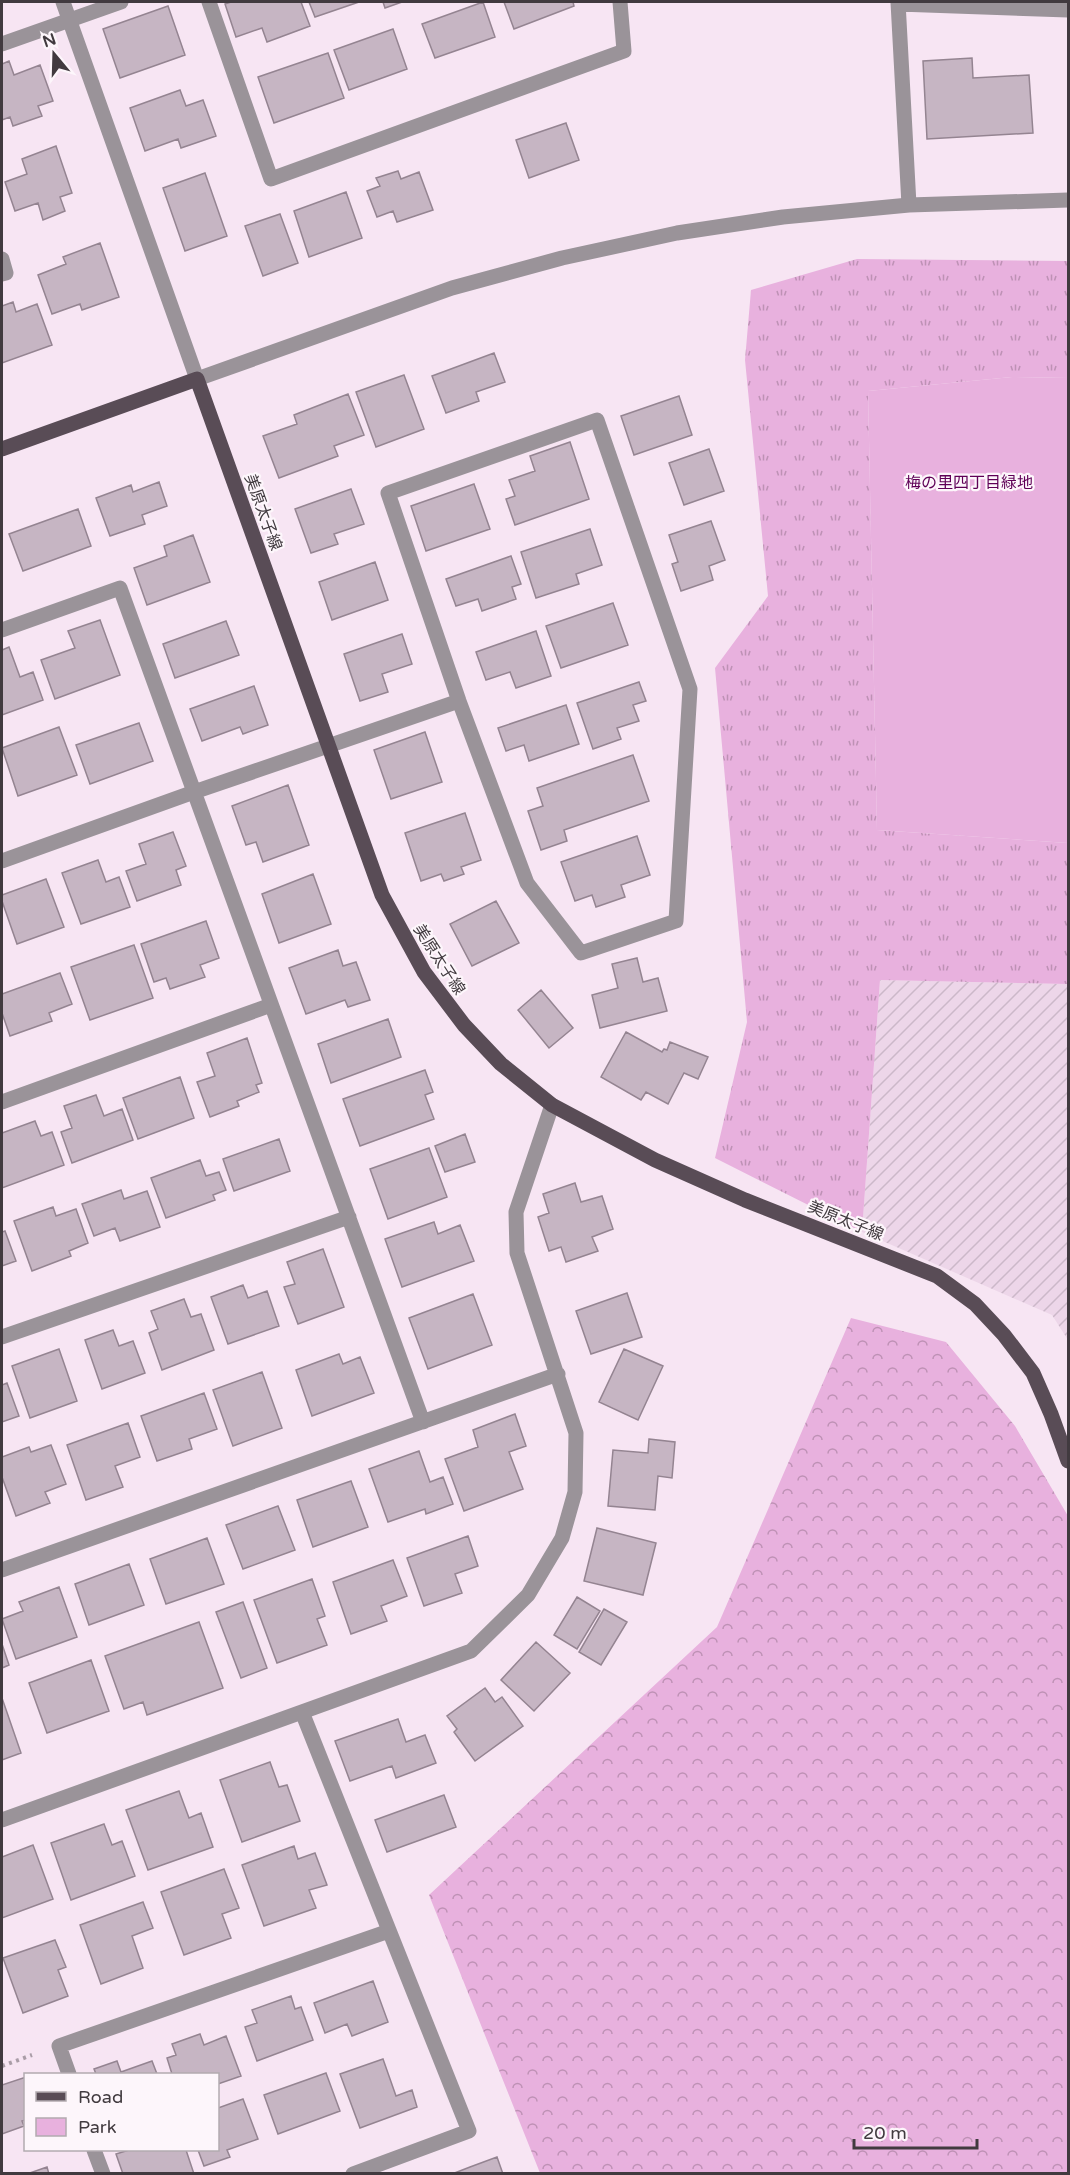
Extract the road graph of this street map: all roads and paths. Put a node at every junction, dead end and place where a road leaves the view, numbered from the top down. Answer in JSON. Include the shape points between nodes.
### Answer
{"nodes":[{"id":1,"x":63,"y":2,"type":"edge"},
{"id":2,"x":121,"y":2,"type":"edge"},
{"id":3,"x":209,"y":2,"type":"edge"},
{"id":4,"x":620,"y":2,"type":"edge"},
{"id":5,"x":898,"y":3,"type":"edge"},
{"id":6,"x":1068,"y":10,"type":"edge"},
{"id":7,"x":70,"y":20,"type":"junction"},
{"id":8,"x":2,"y":44,"type":"edge"},
{"id":9,"x":1068,"y":200,"type":"edge"},
{"id":10,"x":909,"y":205,"type":"junction"},
{"id":11,"x":2,"y":259,"type":"edge"},
{"id":12,"x":2,"y":274,"type":"edge"},
{"id":13,"x":197,"y":379,"type":"junction"},
{"id":14,"x":2,"y":449,"type":"edge"},
{"id":15,"x":2,"y":630,"type":"edge"},
{"id":16,"x":459,"y":701,"type":"junction"},
{"id":17,"x":328,"y":746,"type":"junction"},
{"id":18,"x":194,"y":792,"type":"junction"},
{"id":19,"x":2,"y":861,"type":"edge"},
{"id":20,"x":271,"y":1005,"type":"junction"},
{"id":21,"x":2,"y":1102,"type":"edge"},
{"id":22,"x":552,"y":1105,"type":"junction"},
{"id":23,"x":349,"y":1217,"type":"junction"},
{"id":24,"x":2,"y":1337,"type":"edge"},
{"id":25,"x":558,"y":1374,"type":"junction"},
{"id":26,"x":423,"y":1422,"type":"junction"},
{"id":27,"x":1068,"y":1461,"type":"edge"},
{"id":28,"x":2,"y":1570,"type":"edge"},
{"id":29,"x":302,"y":1712,"type":"junction"},
{"id":30,"x":2,"y":1820,"type":"edge"},
{"id":31,"x":389,"y":1931,"type":"junction"},
{"id":32,"x":69,"y":2073,"type":"edge"},
{"id":33,"x":94,"y":2151,"type":"edge"},
{"id":34,"x":103,"y":2174,"type":"edge"},
{"id":35,"x":353,"y":2174,"type":"edge"}],
"edges":[{"from":1,"to":7,"type":"street"},
{"from":2,"to":7,"type":"street"},
{"from":3,"to":4,"type":"street","via":[[271,179],[624,51]]},
{"from":5,"to":6,"type":"street"},
{"from":5,"to":10,"type":"street"},
{"from":7,"to":8,"type":"street"},
{"from":7,"to":13,"type":"street"},
{"from":9,"to":10,"type":"street"},
{"from":10,"to":13,"type":"street","via":[[748,222],[562,258],[452,288]]},
{"from":11,"to":12,"type":"street","via":[[6,273]]},
{"from":13,"to":14,"type":"main road"},
{"from":13,"to":17,"type":"main road","name":"美原太子線"},
{"from":15,"to":18,"type":"street","via":[[120,588]]},
{"from":16,"to":16,"type":"street","via":[[388,493],[597,420],[690,689],[676,921],[581,953],[527,883]]},
{"from":16,"to":17,"type":"street"},
{"from":17,"to":18,"type":"street"},
{"from":17,"to":22,"type":"main road","name":"美原太子線","via":[[382,895],[424,972],[464,1026],[501,1064]]},
{"from":18,"to":19,"type":"street"},
{"from":18,"to":20,"type":"street"},
{"from":20,"to":21,"type":"street"},
{"from":20,"to":23,"type":"street"},
{"from":22,"to":25,"type":"street","via":[[516,1222],[517,1252]]},
{"from":22,"to":27,"type":"main road","name":"美原太子線","via":[[675,1169],[937,1276],[975,1304],[1033,1373]]},
{"from":23,"to":24,"type":"street"},
{"from":23,"to":26,"type":"street"},
{"from":25,"to":26,"type":"street"},
{"from":25,"to":29,"type":"street","via":[[576,1433],[575,1492],[562,1538],[528,1595],[471,1651]]},
{"from":26,"to":28,"type":"street"},
{"from":29,"to":30,"type":"street"},
{"from":29,"to":31,"type":"street"},
{"from":31,"to":32,"type":"street","via":[[59,2046]]},
{"from":31,"to":35,"type":"street","via":[[469,2130]]},
{"from":33,"to":34,"type":"street"}]}
